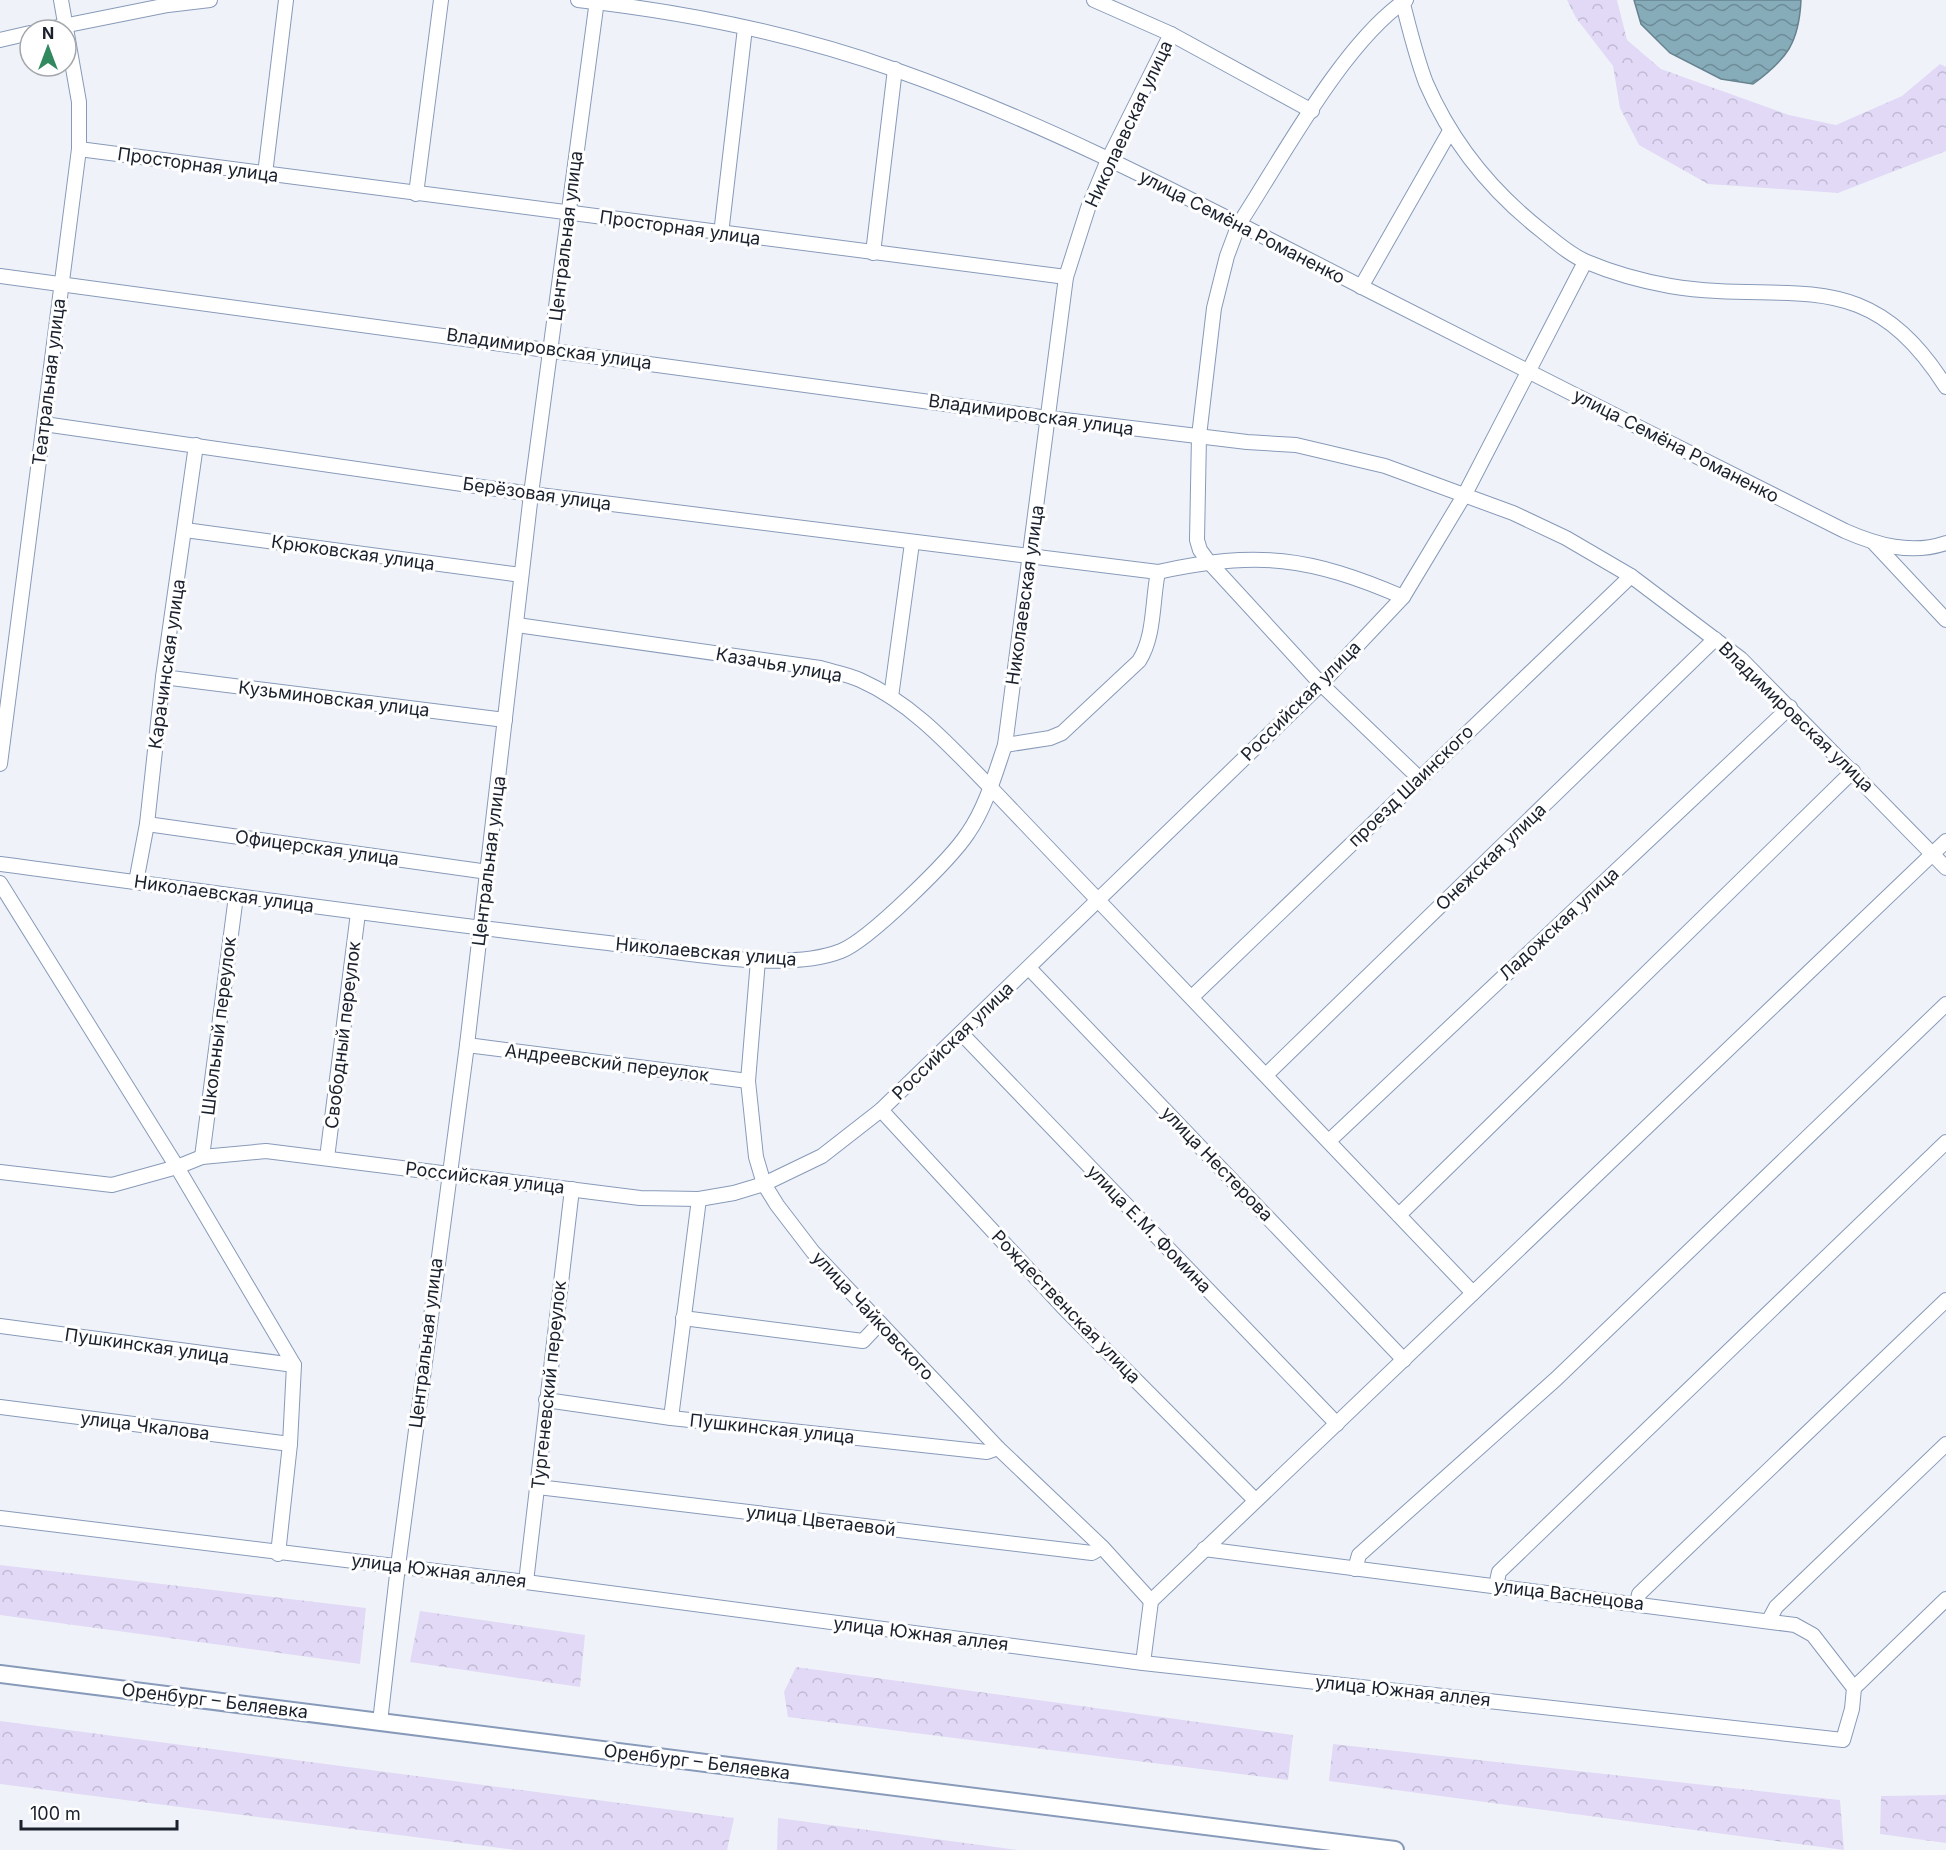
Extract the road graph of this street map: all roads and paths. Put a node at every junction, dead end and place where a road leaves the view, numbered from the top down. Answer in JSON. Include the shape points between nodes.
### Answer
{"nodes":[{"id":1,"x":61,"y":0,"type":"edge"},
{"id":2,"x":210,"y":0,"type":"edge"},
{"id":3,"x":286,"y":0,"type":"edge"},
{"id":4,"x":441,"y":0,"type":"edge"},
{"id":5,"x":578,"y":0,"type":"edge"},
{"id":6,"x":1094,"y":0,"type":"edge"},
{"id":7,"x":596,"y":1,"type":"edge"},
{"id":8,"x":1402,"y":1,"type":"edge"},
{"id":9,"x":65,"y":18,"type":"edge"},
{"id":10,"x":78,"y":23,"type":"edge"},
{"id":11,"x":744,"y":28,"type":"junction"},
{"id":12,"x":1171,"y":34,"type":"junction"},
{"id":13,"x":18,"y":36,"type":"edge"},
{"id":14,"x":0,"y":40,"type":"edge"},
{"id":15,"x":895,"y":69,"type":"junction"},
{"id":16,"x":75,"y":78,"type":"edge"},
{"id":17,"x":1312,"y":111,"type":"junction"},
{"id":18,"x":1450,"y":131,"type":"junction"},
{"id":19,"x":80,"y":149,"type":"junction"},
{"id":20,"x":1108,"y":160,"type":"junction"},
{"id":21,"x":265,"y":174,"type":"junction"},
{"id":22,"x":416,"y":194,"type":"junction"},
{"id":23,"x":569,"y":213,"type":"junction"},
{"id":24,"x":1239,"y":224,"type":"junction"},
{"id":25,"x":721,"y":234,"type":"junction"},
{"id":26,"x":873,"y":253,"type":"junction"},
{"id":27,"x":1585,"y":261,"type":"junction"},
{"id":28,"x":0,"y":276,"type":"edge"},
{"id":29,"x":1066,"y":277,"type":"junction"},
{"id":30,"x":61,"y":286,"type":"junction"},
{"id":31,"x":1361,"y":287,"type":"junction"},
{"id":32,"x":551,"y":349,"type":"junction"},
{"id":33,"x":1528,"y":370,"type":"junction"},
{"id":34,"x":1946,"y":387,"type":"edge"},
{"id":35,"x":1048,"y":418,"type":"junction"},
{"id":36,"x":44,"y":424,"type":"junction"},
{"id":37,"x":1199,"y":436,"type":"junction"},
{"id":38,"x":196,"y":445,"type":"junction"},
{"id":39,"x":531,"y":494,"type":"junction"},
{"id":40,"x":1465,"y":494,"type":"junction"},
{"id":41,"x":185,"y":530,"type":"junction"},
{"id":42,"x":912,"y":543,"type":"junction"},
{"id":43,"x":1874,"y":543,"type":"junction"},
{"id":44,"x":1946,"y":543,"type":"edge"},
{"id":45,"x":1031,"y":556,"type":"junction"},
{"id":46,"x":1208,"y":561,"type":"junction"},
{"id":47,"x":1158,"y":572,"type":"junction"},
{"id":48,"x":521,"y":575,"type":"junction"},
{"id":49,"x":1631,"y":576,"type":"junction"},
{"id":50,"x":1403,"y":597,"type":"junction"},
{"id":51,"x":1946,"y":620,"type":"edge"},
{"id":52,"x":517,"y":626,"type":"junction"},
{"id":53,"x":1715,"y":639,"type":"junction"},
{"id":54,"x":163,"y":677,"type":"junction"},
{"id":55,"x":1321,"y":684,"type":"junction"},
{"id":56,"x":891,"y":696,"type":"junction"},
{"id":57,"x":1790,"y":707,"type":"junction"},
{"id":58,"x":505,"y":720,"type":"junction"},
{"id":59,"x":1005,"y":745,"type":"junction"},
{"id":60,"x":0,"y":764,"type":"edge"},
{"id":61,"x":1853,"y":771,"type":"junction"},
{"id":62,"x":1419,"y":778,"type":"junction"},
{"id":63,"x":990,"y":787,"type":"junction"},
{"id":64,"x":147,"y":824,"type":"junction"},
{"id":65,"x":1946,"y":841,"type":"edge"},
{"id":66,"x":1932,"y":855,"type":"junction"},
{"id":67,"x":0,"y":864,"type":"edge"},
{"id":68,"x":1946,"y":868,"type":"edge"},
{"id":69,"x":488,"y":872,"type":"junction"},
{"id":70,"x":136,"y":882,"type":"junction"},
{"id":71,"x":0,"y":883,"type":"edge"},
{"id":72,"x":236,"y":896,"type":"junction"},
{"id":73,"x":1100,"y":900,"type":"junction"},
{"id":74,"x":358,"y":913,"type":"junction"},
{"id":75,"x":481,"y":929,"type":"junction"},
{"id":76,"x":758,"y":960,"type":"junction"},
{"id":77,"x":1029,"y":968,"type":"junction"},
{"id":78,"x":1192,"y":997,"type":"junction"},
{"id":79,"x":1946,"y":1004,"type":"edge"},
{"id":80,"x":961,"y":1033,"type":"junction"},
{"id":81,"x":467,"y":1045,"type":"junction"},
{"id":82,"x":1266,"y":1075,"type":"junction"},
{"id":83,"x":748,"y":1081,"type":"junction"},
{"id":84,"x":881,"y":1110,"type":"junction"},
{"id":85,"x":1329,"y":1141,"type":"junction"},
{"id":86,"x":1946,"y":1142,"type":"edge"},
{"id":87,"x":202,"y":1157,"type":"junction"},
{"id":88,"x":327,"y":1158,"type":"junction"},
{"id":89,"x":177,"y":1167,"type":"junction"},
{"id":90,"x":0,"y":1172,"type":"edge"},
{"id":91,"x":448,"y":1174,"type":"junction"},
{"id":92,"x":764,"y":1184,"type":"junction"},
{"id":93,"x":572,"y":1189,"type":"junction"},
{"id":94,"x":699,"y":1199,"type":"junction"},
{"id":95,"x":1399,"y":1215,"type":"junction"},
{"id":96,"x":1473,"y":1293,"type":"junction"},
{"id":97,"x":1946,"y":1300,"type":"edge"},
{"id":98,"x":683,"y":1318,"type":"junction"},
{"id":99,"x":880,"y":1323,"type":"junction"},
{"id":100,"x":0,"y":1326,"type":"edge"},
{"id":101,"x":1404,"y":1360,"type":"junction"},
{"id":102,"x":294,"y":1365,"type":"junction"},
{"id":103,"x":546,"y":1400,"type":"junction"},
{"id":104,"x":0,"y":1407,"type":"edge"},
{"id":105,"x":671,"y":1418,"type":"junction"},
{"id":106,"x":1338,"y":1424,"type":"junction"},
{"id":107,"x":290,"y":1444,"type":"junction"},
{"id":108,"x":1946,"y":1444,"type":"edge"},
{"id":109,"x":998,"y":1448,"type":"junction"},
{"id":110,"x":538,"y":1487,"type":"junction"},
{"id":111,"x":1255,"y":1500,"type":"junction"},
{"id":112,"x":0,"y":1518,"type":"edge"},
{"id":113,"x":1102,"y":1547,"type":"junction"},
{"id":114,"x":1204,"y":1549,"type":"junction"},
{"id":115,"x":278,"y":1554,"type":"junction"},
{"id":116,"x":398,"y":1566,"type":"junction"},
{"id":117,"x":1355,"y":1569,"type":"junction"},
{"id":118,"x":526,"y":1582,"type":"junction"},
{"id":119,"x":1496,"y":1586,"type":"junction"},
{"id":120,"x":1946,"y":1599,"type":"edge"},
{"id":121,"x":1151,"y":1601,"type":"junction"},
{"id":122,"x":1637,"y":1604,"type":"junction"},
{"id":123,"x":1769,"y":1620,"type":"junction"},
{"id":124,"x":1143,"y":1663,"type":"junction"},
{"id":125,"x":0,"y":1674,"type":"edge"},
{"id":126,"x":1854,"y":1688,"type":"junction"},
{"id":127,"x":380,"y":1722,"type":"junction"},
{"id":128,"x":1300,"y":1844,"type":"edge"},
{"id":129,"x":1395,"y":1850,"type":"edge"}],
"edges":[{"from":1,"to":9,"type":"street","name":"Театральная улица"},
{"from":2,"to":10,"type":"street"},
{"from":3,"to":21,"type":"street"},
{"from":4,"to":22,"type":"street"},
{"from":5,"to":7,"type":"street","name":"улица Семёна Романенко"},
{"from":6,"to":12,"type":"street"},
{"from":7,"to":11,"type":"street","name":"улица Семёна Романенко"},
{"from":7,"to":23,"type":"street","name":"Центральная улица"},
{"from":8,"to":17,"type":"street","via":[[1354,51]]},
{"from":8,"to":18,"type":"street","via":[[1426,81]]},
{"from":11,"to":15,"type":"street","name":"улица Семёна Романенко"},
{"from":11,"to":25,"type":"street"},
{"from":12,"to":17,"type":"street"},
{"from":12,"to":20,"type":"street","name":"Николаевская улица"},
{"from":13,"to":14,"type":"street"},
{"from":15,"to":20,"type":"street","name":"улица Семёна Романенко"},
{"from":15,"to":26,"type":"street"},
{"from":16,"to":19,"type":"street","name":"Театральная улица"},
{"from":17,"to":24,"type":"street"},
{"from":18,"to":27,"type":"street","via":[[1500,195],[1562,247]]},
{"from":18,"to":31,"type":"street"},
{"from":19,"to":21,"type":"street","name":"Просторная улица"},
{"from":19,"to":30,"type":"street","name":"Театральная улица"},
{"from":20,"to":24,"type":"street","name":"улица Семёна Романенко"},
{"from":20,"to":29,"type":"street","name":"Николаевская улица"},
{"from":21,"to":22,"type":"street","name":"Просторная улица"},
{"from":22,"to":23,"type":"street","name":"Просторная улица"},
{"from":23,"to":25,"type":"street","name":"Просторная улица"},
{"from":23,"to":32,"type":"street","name":"Центральная улица"},
{"from":24,"to":31,"type":"street","name":"улица Семёна Романенко"},
{"from":24,"to":37,"type":"street","via":[[1215,308]]},
{"from":25,"to":26,"type":"street","name":"Просторная улица"},
{"from":26,"to":29,"type":"street","name":"Просторная улица"},
{"from":27,"to":33,"type":"street","name":"Российская улица"},
{"from":27,"to":34,"type":"street","via":[[1669,286],[1807,292],[1860,304],[1912,341]]},
{"from":28,"to":30,"type":"street","name":"Владимировская улица"},
{"from":29,"to":35,"type":"street","name":"Николаевская улица"},
{"from":30,"to":32,"type":"street","name":"Владимировская улица"},
{"from":30,"to":36,"type":"street","name":"Театральная улица"},
{"from":31,"to":33,"type":"street","name":"улица Семёна Романенко"},
{"from":32,"to":35,"type":"street","name":"Владимировская улица"},
{"from":32,"to":39,"type":"street","name":"Центральная улица"},
{"from":33,"to":40,"type":"street","name":"Российская улица"},
{"from":33,"to":43,"type":"street","name":"улица Семёна Романенко"},
{"from":35,"to":37,"type":"street","name":"Владимировская улица"},
{"from":35,"to":45,"type":"street","name":"Николаевская улица"},
{"from":36,"to":38,"type":"street","name":"Берёзовая улица"},
{"from":36,"to":60,"type":"street","name":"Театральная улица"},
{"from":37,"to":40,"type":"street","name":"Владимировская улица","via":[[1296,445],[1342,454]]},
{"from":37,"to":46,"type":"street","via":[[1197,540]]},
{"from":38,"to":39,"type":"street","name":"Берёзовая улица"},
{"from":38,"to":41,"type":"street","name":"Карачинская улица"},
{"from":39,"to":42,"type":"street","name":"Берёзовая улица"},
{"from":39,"to":48,"type":"street","name":"Центральная улица"},
{"from":40,"to":49,"type":"street","name":"Владимировская улица","via":[[1566,538]]},
{"from":40,"to":50,"type":"street","name":"Российская улица"},
{"from":41,"to":48,"type":"street","name":"Крюковская улица"},
{"from":41,"to":54,"type":"street","name":"Карачинская улица"},
{"from":42,"to":45,"type":"street","name":"Берёзовая улица"},
{"from":42,"to":56,"type":"street"},
{"from":43,"to":44,"type":"street","name":"улица Семёна Романенко","via":[[1916,549]]},
{"from":43,"to":51,"type":"street","name":"улица Семёна Романенко"},
{"from":45,"to":47,"type":"street","name":"Берёзовая улица"},
{"from":45,"to":59,"type":"street","name":"Николаевская улица"},
{"from":46,"to":47,"type":"street","name":"Берёзовая улица"},
{"from":46,"to":50,"type":"street","name":"Берёзовая улица","via":[[1295,561],[1367,581]]},
{"from":46,"to":55,"type":"street"},
{"from":47,"to":59,"type":"street","via":[[1149,638],[1139,662],[1062,734]]},
{"from":48,"to":52,"type":"street","name":"Центральная улица"},
{"from":49,"to":53,"type":"street","name":"Владимировская улица"},
{"from":49,"to":62,"type":"street","name":"проезд Шаинского"},
{"from":50,"to":55,"type":"street","name":"Российская улица"},
{"from":52,"to":56,"type":"street","name":"Казачья улица","via":[[820,668],[859,679]]},
{"from":52,"to":58,"type":"street","name":"Центральная улица"},
{"from":53,"to":57,"type":"street","name":"Владимировская улица"},
{"from":53,"to":82,"type":"street","name":"Онежская улица"},
{"from":54,"to":58,"type":"street","name":"Кузьминовская улица"},
{"from":54,"to":64,"type":"street","name":"Карачинская улица"},
{"from":55,"to":62,"type":"street"},
{"from":55,"to":73,"type":"street","name":"Российская улица"},
{"from":56,"to":63,"type":"street","name":"Казачья улица","via":[[921,719]]},
{"from":57,"to":61,"type":"street","name":"Владимировская улица"},
{"from":57,"to":85,"type":"street","name":"Ладожская улица"},
{"from":58,"to":69,"type":"street","name":"Центральная улица"},
{"from":59,"to":63,"type":"street","name":"Николаевская улица"},
{"from":61,"to":66,"type":"street","name":"Владимировская улица"},
{"from":61,"to":95,"type":"street"},
{"from":62,"to":78,"type":"street","name":"проезд Шаинского"},
{"from":63,"to":73,"type":"street","name":"Казачья улица"},
{"from":63,"to":76,"type":"street","name":"Николаевская улица","via":[[968,833],[939,866],[862,938],[844,950],[814,960]]},
{"from":64,"to":69,"type":"street","name":"Офицерская улица"},
{"from":64,"to":70,"type":"street","name":"Карачинская улица"},
{"from":65,"to":66,"type":"street"},
{"from":66,"to":68,"type":"street","name":"Владимировская улица"},
{"from":66,"to":96,"type":"street"},
{"from":67,"to":70,"type":"street","name":"Николаевская улица"},
{"from":69,"to":75,"type":"street","name":"Центральная улица"},
{"from":70,"to":72,"type":"street","name":"Николаевская улица"},
{"from":71,"to":89,"type":"street"},
{"from":72,"to":74,"type":"street","name":"Николаевская улица"},
{"from":72,"to":87,"type":"street","name":"Школьный переулок"},
{"from":73,"to":77,"type":"street","name":"Российская улица"},
{"from":73,"to":78,"type":"street"},
{"from":74,"to":75,"type":"street","name":"Николаевская улица"},
{"from":74,"to":88,"type":"street","name":"Свободный переулок"},
{"from":75,"to":76,"type":"street","name":"Николаевская улица"},
{"from":75,"to":81,"type":"street","name":"Центральная улица"},
{"from":76,"to":83,"type":"street","name":"улица Чайковского"},
{"from":77,"to":80,"type":"street","name":"Российская улица"},
{"from":77,"to":101,"type":"street","name":"улица Нестерова"},
{"from":78,"to":82,"type":"street"},
{"from":79,"to":117,"type":"street","via":[[1556,1379],[1359,1555]]},
{"from":80,"to":84,"type":"street","name":"Российская улица"},
{"from":80,"to":106,"type":"street","name":"улица Е.М. Фомина"},
{"from":81,"to":83,"type":"street","name":"Андреевский переулок"},
{"from":81,"to":91,"type":"street","name":"Центральная улица"},
{"from":82,"to":85,"type":"street"},
{"from":83,"to":92,"type":"street","name":"улица Чайковского","via":[[756,1157]]},
{"from":84,"to":92,"type":"street","name":"Российская улица","via":[[822,1156]]},
{"from":84,"to":111,"type":"street","name":"Рождественская улица","via":[[1064,1308]]},
{"from":85,"to":95,"type":"street"},
{"from":86,"to":119,"type":"street","via":[[1499,1572]]},
{"from":87,"to":88,"type":"street","name":"Российская улица","via":[[266,1151]]},
{"from":87,"to":89,"type":"street","name":"Российская улица"},
{"from":88,"to":91,"type":"street","name":"Российская улица"},
{"from":89,"to":90,"type":"street","name":"Российская улица","via":[[112,1185]]},
{"from":89,"to":102,"type":"street"},
{"from":91,"to":93,"type":"street","name":"Российская улица"},
{"from":91,"to":116,"type":"street","name":"Центральная улица"},
{"from":92,"to":94,"type":"street","name":"Российская улица"},
{"from":92,"to":99,"type":"street","name":"улица Чайковского","via":[[813,1252]]},
{"from":93,"to":94,"type":"street","name":"Российская улица","via":[[640,1198]]},
{"from":93,"to":103,"type":"street","name":"Тургеневский переулок"},
{"from":94,"to":98,"type":"street"},
{"from":95,"to":96,"type":"street"},
{"from":96,"to":101,"type":"street"},
{"from":97,"to":122,"type":"street","via":[[1639,1594]]},
{"from":98,"to":99,"type":"street","via":[[863,1341]]},
{"from":98,"to":105,"type":"street"},
{"from":99,"to":109,"type":"street","name":"улица Чайковского"},
{"from":100,"to":102,"type":"street","name":"Пушкинская улица"},
{"from":101,"to":106,"type":"street"},
{"from":102,"to":107,"type":"street"},
{"from":103,"to":105,"type":"street","name":"Пушкинская улица"},
{"from":103,"to":110,"type":"street","name":"Тургеневский переулок"},
{"from":104,"to":107,"type":"street","name":"улица Чкалова"},
{"from":105,"to":109,"type":"street","name":"Пушкинская улица","via":[[987,1452]]},
{"from":106,"to":111,"type":"street"},
{"from":107,"to":115,"type":"street"},
{"from":108,"to":123,"type":"street","via":[[1776,1607]]},
{"from":109,"to":113,"type":"street","name":"улица Чайковского"},
{"from":110,"to":113,"type":"street","name":"улица Цветаевой","via":[[1092,1553]]},
{"from":110,"to":118,"type":"street","name":"Тургеневский переулок"},
{"from":111,"to":114,"type":"street"},
{"from":112,"to":115,"type":"street","name":"улица Южная аллея"},
{"from":113,"to":121,"type":"street","name":"улица Чайковского"},
{"from":114,"to":117,"type":"street","name":"улица Васнецова"},
{"from":114,"to":121,"type":"street"},
{"from":115,"to":116,"type":"street","name":"улица Южная аллея"},
{"from":116,"to":118,"type":"street","name":"улица Южная аллея"},
{"from":116,"to":127,"type":"street","name":"Центральная улица"},
{"from":117,"to":119,"type":"street","name":"улица Васнецова"},
{"from":118,"to":124,"type":"street","name":"улица Южная аллея"},
{"from":119,"to":122,"type":"street","name":"улица Васнецова"},
{"from":120,"to":126,"type":"street"},
{"from":121,"to":124,"type":"street"},
{"from":122,"to":123,"type":"street","name":"улица Васнецова"},
{"from":123,"to":126,"type":"street","name":"улица Васнецова","via":[[1795,1625],[1813,1635]]},
{"from":124,"to":126,"type":"street","name":"улица Южная аллея","via":[[1843,1740]]},
{"from":125,"to":127,"type":"main road","name":"Оренбург – Беляевка"},
{"from":127,"to":128,"type":"main road","name":"Оренбург – Беляевка"},
{"from":128,"to":129,"type":"main road","name":"Оренбург – Беляевка"}]}
